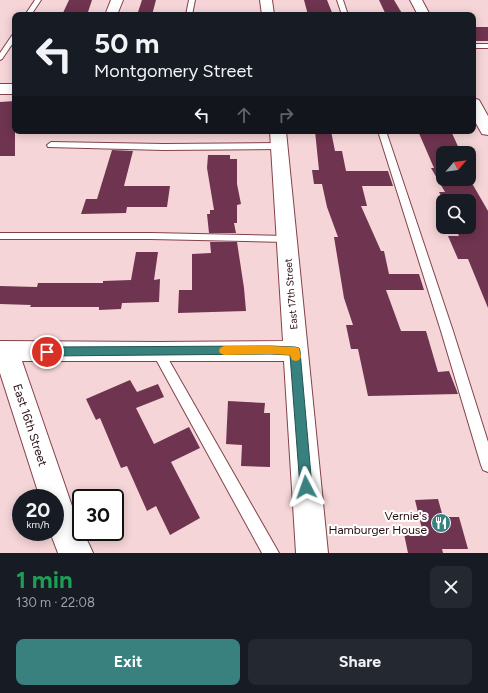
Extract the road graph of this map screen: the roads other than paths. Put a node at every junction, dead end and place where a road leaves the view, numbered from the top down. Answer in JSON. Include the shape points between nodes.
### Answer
{"nodes":[{"id":1,"x":38,"y":0,"type":"edge"},
{"id":2,"x":117,"y":0,"type":"edge"},
{"id":3,"x":192,"y":0,"type":"edge"},
{"id":4,"x":266,"y":0,"type":"edge"},
{"id":5,"x":340,"y":0,"type":"edge"},
{"id":6,"x":416,"y":0,"type":"edge"},
{"id":7,"x":30,"y":12,"type":"edge"},
{"id":8,"x":112,"y":12,"type":"edge"},
{"id":9,"x":190,"y":12,"type":"edge"},
{"id":10,"x":268,"y":12,"type":"edge"},
{"id":11,"x":344,"y":12,"type":"edge"},
{"id":12,"x":422,"y":12,"type":"edge"},
{"id":13,"x":12,"y":40,"type":"edge"},
{"id":14,"x":476,"y":46,"type":"edge"},
{"id":15,"x":488,"y":46,"type":"edge"},
{"id":16,"x":0,"y":58,"type":"edge"},
{"id":17,"x":0,"y":89,"type":"edge"},
{"id":18,"x":12,"y":89,"type":"edge"},
{"id":19,"x":476,"y":108,"type":"edge"},
{"id":20,"x":488,"y":130,"type":"edge"},
{"id":21,"x":383,"y":134,"type":"edge"},
{"id":22,"x":278,"y":139,"type":"edge"},
{"id":23,"x":51,"y":145,"type":"dead end"},
{"id":24,"x":0,"y":236,"type":"edge"},
{"id":25,"x":286,"y":239,"type":"junction"},
{"id":26,"x":4,"y":351,"type":"edge"},
{"id":27,"x":295,"y":351,"type":"junction"},
{"id":28,"x":158,"y":352,"type":"junction"},
{"id":29,"x":488,"y":465,"type":"edge"},
{"id":30,"x":52,"y":489,"type":"edge"},
{"id":31,"x":64,"y":527,"type":"edge"},
{"id":32,"x":77,"y":553,"type":"edge"},
{"id":33,"x":270,"y":553,"type":"edge"},
{"id":34,"x":312,"y":553,"type":"edge"}],
"edges":[{"from":1,"to":7,"type":"lane"},
{"from":2,"to":8,"type":"street"},
{"from":3,"to":9,"type":"lane"},
{"from":4,"to":10,"type":"street"},
{"from":5,"to":11,"type":"lane"},
{"from":6,"to":12,"type":"street"},
{"from":13,"to":16,"type":"lane"},
{"from":14,"to":15,"type":"lane"},
{"from":17,"to":18,"type":"street"},
{"from":19,"to":20,"type":"street"},
{"from":21,"to":29,"type":"lane"},
{"from":22,"to":23,"type":"lane","via":[[164,147]]},
{"from":22,"to":25,"type":"street","name":"East 17th Street"},
{"from":24,"to":25,"type":"lane"},
{"from":25,"to":27,"type":"street","name":"East 17th Street"},
{"from":26,"to":28,"type":"street"},
{"from":26,"to":30,"type":"street","name":"East 16th Street"},
{"from":27,"to":28,"type":"street"},
{"from":27,"to":34,"type":"street","name":"East 17th Street"},
{"from":28,"to":33,"type":"lane"},
{"from":31,"to":32,"type":"street","name":"East 16th Street","via":[[68,540]]}]}
